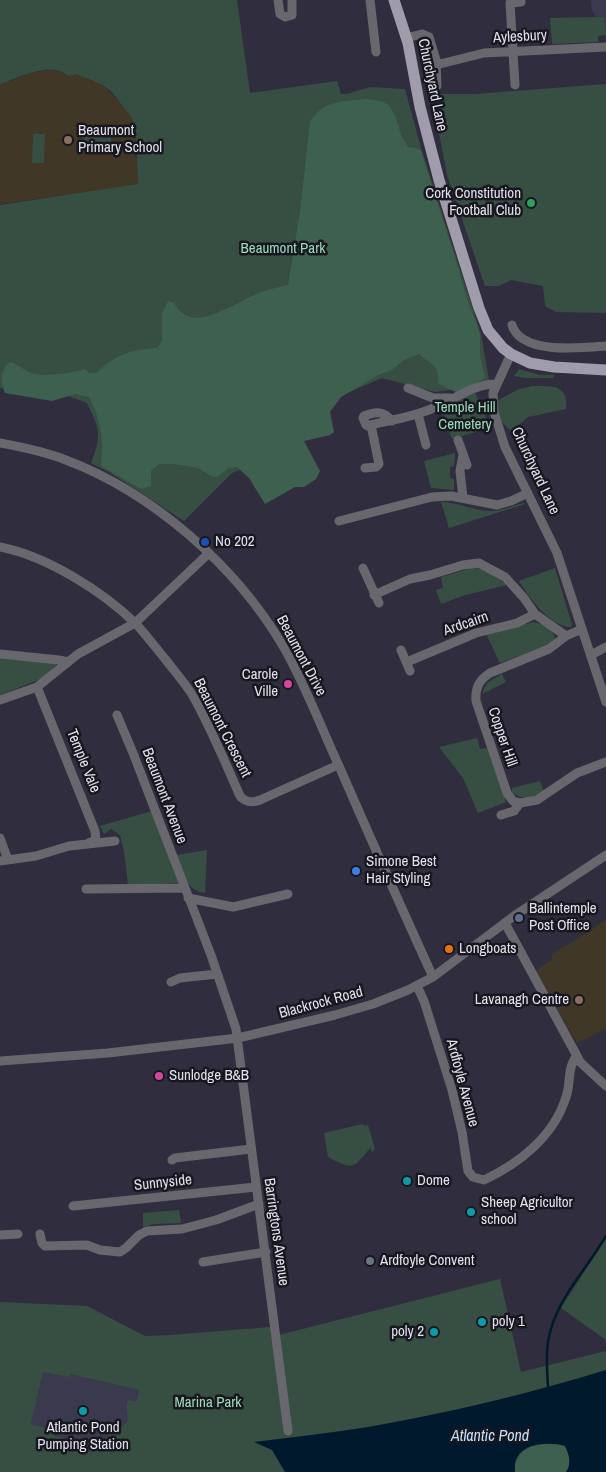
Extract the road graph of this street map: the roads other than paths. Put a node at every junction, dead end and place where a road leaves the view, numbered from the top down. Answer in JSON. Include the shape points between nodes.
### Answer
{"nodes":[{"id":1,"x":278,"y":0,"type":"edge"},
{"id":2,"x":292,"y":0,"type":"edge"},
{"id":3,"x":370,"y":0,"type":"edge"},
{"id":4,"x":394,"y":0,"type":"edge"},
{"id":5,"x":521,"y":2,"type":"dead end"},
{"id":6,"x":406,"y":38,"type":"junction"},
{"id":7,"x":606,"y":47,"type":"edge"},
{"id":8,"x":513,"y":51,"type":"junction"},
{"id":9,"x":376,"y":52,"type":"dead end"},
{"id":10,"x":436,"y":65,"type":"junction"},
{"id":11,"x":515,"y":85,"type":"dead end"},
{"id":12,"x":437,"y":86,"type":"dead end"},
{"id":13,"x":512,"y":325,"type":"dead end"},
{"id":14,"x":606,"y":346,"type":"edge"},
{"id":15,"x":511,"y":354,"type":"junction"},
{"id":16,"x":606,"y":370,"type":"edge"},
{"id":17,"x":496,"y":384,"type":"junction"},
{"id":18,"x":408,"y":388,"type":"dead end"},
{"id":19,"x":453,"y":398,"type":"junction"},
{"id":20,"x":418,"y":414,"type":"junction"},
{"id":21,"x":458,"y":440,"type":"dead end"},
{"id":22,"x":0,"y":443,"type":"edge"},
{"id":23,"x":426,"y":445,"type":"dead end"},
{"id":24,"x":463,"y":456,"type":"junction"},
{"id":25,"x":467,"y":465,"type":"dead end"},
{"id":26,"x":365,"y":468,"type":"dead end"},
{"id":27,"x":528,"y":493,"type":"junction"},
{"id":28,"x":463,"y":498,"type":"junction"},
{"id":29,"x":339,"y":521,"type":"dead end"},
{"id":30,"x":0,"y":547,"type":"edge"},
{"id":31,"x":209,"y":553,"type":"junction"},
{"id":32,"x":363,"y":568,"type":"dead end"},
{"id":33,"x":535,"y":614,"type":"junction"},
{"id":34,"x":135,"y":623,"type":"junction"},
{"id":35,"x":582,"y":629,"type":"junction"},
{"id":36,"x":566,"y":636,"type":"junction"},
{"id":37,"x":606,"y":646,"type":"edge"},
{"id":38,"x":401,"y":650,"type":"dead end"},
{"id":39,"x":0,"y":654,"type":"edge"},
{"id":40,"x":591,"y":655,"type":"junction"},
{"id":41,"x":68,"y":662,"type":"junction"},
{"id":42,"x":37,"y":687,"type":"junction"},
{"id":43,"x":0,"y":700,"type":"edge"},
{"id":44,"x":606,"y":702,"type":"edge"},
{"id":45,"x":117,"y":715,"type":"dead end"},
{"id":46,"x":606,"y":762,"type":"edge"},
{"id":47,"x":338,"y":765,"type":"junction"},
{"id":48,"x":520,"y":803,"type":"junction"},
{"id":49,"x":501,"y":815,"type":"dead end"},
{"id":50,"x":0,"y":838,"type":"edge"},
{"id":51,"x":115,"y":841,"type":"dead end"},
{"id":52,"x":89,"y":843,"type":"junction"},
{"id":53,"x":606,"y":855,"type":"edge"},
{"id":54,"x":4,"y":860,"type":"edge"},
{"id":55,"x":184,"y":888,"type":"junction"},
{"id":56,"x":86,"y":889,"type":"dead end"},
{"id":57,"x":288,"y":894,"type":"dead end"},
{"id":58,"x":188,"y":898,"type":"junction"},
{"id":59,"x":505,"y":923,"type":"junction"},
{"id":60,"x":217,"y":974,"type":"junction"},
{"id":61,"x":433,"y":977,"type":"junction"},
{"id":62,"x":170,"y":982,"type":"dead end"},
{"id":63,"x":417,"y":986,"type":"junction"},
{"id":64,"x":238,"y":1038,"type":"junction"},
{"id":65,"x":577,"y":1056,"type":"junction"},
{"id":66,"x":0,"y":1062,"type":"edge"},
{"id":67,"x":606,"y":1086,"type":"edge"},
{"id":68,"x":251,"y":1149,"type":"junction"},
{"id":69,"x":172,"y":1160,"type":"dead end"},
{"id":70,"x":256,"y":1187,"type":"junction"},
{"id":71,"x":259,"y":1204,"type":"junction"},
{"id":72,"x":73,"y":1206,"type":"dead end"},
{"id":73,"x":18,"y":1234,"type":"dead end"},
{"id":74,"x":40,"y":1234,"type":"dead end"},
{"id":75,"x":0,"y":1236,"type":"edge"},
{"id":76,"x":266,"y":1252,"type":"junction"},
{"id":77,"x":203,"y":1262,"type":"dead end"},
{"id":78,"x":288,"y":1431,"type":"dead end"}],
"edges":[{"from":1,"to":2,"type":"street","via":[[280,14],[285,17],[293,13]]},
{"from":3,"to":9,"type":"street"},
{"from":4,"to":6,"type":"main road","name":"Churchyard Lane"},
{"from":5,"to":8,"type":"street","via":[[510,2]]},
{"from":6,"to":10,"type":"street","via":[[422,34],[430,37]]},
{"from":6,"to":15,"type":"main road","name":"Churchyard Lane","via":[[439,180],[478,308],[488,330]]},
{"from":7,"to":8,"type":"street","name":"Aylesbury"},
{"from":8,"to":10,"type":"street","name":"Aylesbury","via":[[476,54]]},
{"from":8,"to":11,"type":"street"},
{"from":10,"to":12,"type":"street"},
{"from":13,"to":14,"type":"street","via":[[520,337],[543,346]]},
{"from":15,"to":16,"type":"main road","via":[[538,365]]},
{"from":15,"to":17,"type":"street","name":"Churchyard Lane"},
{"from":17,"to":19,"type":"street","via":[[475,388]]},
{"from":17,"to":27,"type":"street","name":"Churchyard Lane","via":[[492,396],[496,422]]},
{"from":18,"to":19,"type":"street","via":[[433,398]]},
{"from":19,"to":20,"type":"street"},
{"from":20,"to":23,"type":"street"},
{"from":20,"to":26,"type":"street","via":[[392,421],[382,413],[364,416],[366,425],[372,426],[378,464]]},
{"from":21,"to":24,"type":"street"},
{"from":22,"to":31,"type":"street","name":"Beaumont Drive","via":[[58,458],[95,473],[174,523]]},
{"from":24,"to":25,"type":"street"},
{"from":24,"to":28,"type":"street","via":[[460,470]]},
{"from":27,"to":28,"type":"street","via":[[497,505]]},
{"from":27,"to":35,"type":"street","name":"Churchyard Lane","via":[[557,553]]},
{"from":28,"to":29,"type":"street","via":[[432,497]]},
{"from":30,"to":34,"type":"street","via":[[22,552],[65,573]]},
{"from":31,"to":34,"type":"street"},
{"from":31,"to":47,"type":"street","name":"Beaumont Drive","via":[[274,632],[298,676]]},
{"from":32,"to":33,"type":"street","via":[[377,599],[410,579],[463,564],[479,563],[505,577]]},
{"from":33,"to":36,"type":"street"},
{"from":33,"to":38,"type":"street","name":"Ardcairn","via":[[517,623],[476,633],[408,666]]},
{"from":34,"to":41,"type":"street"},
{"from":34,"to":47,"type":"street","name":"Beaumont Crescent","via":[[193,696],[245,801],[260,800]]},
{"from":35,"to":36,"type":"street","name":"Copper Hill"},
{"from":35,"to":40,"type":"street","name":"Churchyard Lane"},
{"from":36,"to":48,"type":"street","name":"Copper Hill","via":[[541,653],[490,673],[476,690],[477,704],[506,793]]},
{"from":37,"to":40,"type":"street"},
{"from":39,"to":41,"type":"street"},
{"from":40,"to":44,"type":"street","name":"Churchyard Lane"},
{"from":41,"to":42,"type":"street"},
{"from":42,"to":43,"type":"street"},
{"from":42,"to":52,"type":"street","name":"Temple Vale","via":[[95,831],[96,840]]},
{"from":45,"to":55,"type":"street","name":"Beaumont Avenue"},
{"from":46,"to":48,"type":"street","via":[[577,774],[537,800]]},
{"from":47,"to":61,"type":"street","name":"Beaumont Drive"},
{"from":48,"to":49,"type":"street","via":[[514,811]]},
{"from":50,"to":54,"type":"street"},
{"from":51,"to":52,"type":"street"},
{"from":52,"to":54,"type":"street"},
{"from":53,"to":59,"type":"street","name":"Blackrock Road"},
{"from":55,"to":56,"type":"street"},
{"from":55,"to":58,"type":"street","name":"Beaumont Avenue"},
{"from":57,"to":58,"type":"street","via":[[233,907]]},
{"from":58,"to":60,"type":"street","name":"Beaumont Avenue"},
{"from":59,"to":61,"type":"street","name":"Blackrock Road"},
{"from":59,"to":65,"type":"street"},
{"from":60,"to":62,"type":"street"},
{"from":60,"to":64,"type":"street","name":"Beaumont Avenue"},
{"from":61,"to":63,"type":"street","name":"Blackrock Road"},
{"from":63,"to":64,"type":"street","name":"Blackrock Road","via":[[349,1011]]},
{"from":63,"to":65,"type":"street","name":"Ardfoyle Avenue","via":[[452,1090],[468,1171],[473,1177],[484,1180],[509,1168],[554,1123],[567,1096],[571,1064]]},
{"from":64,"to":66,"type":"street","name":"Blackrock Road"},
{"from":64,"to":68,"type":"street","name":"Barringtons Avenue"},
{"from":65,"to":67,"type":"street"},
{"from":68,"to":69,"type":"street","name":"Sunnyside"},
{"from":68,"to":70,"type":"street","name":"Barringtons Avenue"},
{"from":70,"to":71,"type":"street","name":"Barringtons Avenue"},
{"from":70,"to":72,"type":"street","name":"Sunnyside"},
{"from":71,"to":74,"type":"street","via":[[182,1229],[146,1232],[120,1252],[87,1245],[45,1246]]},
{"from":71,"to":76,"type":"street","name":"Barringtons Avenue"},
{"from":73,"to":75,"type":"street"},
{"from":76,"to":77,"type":"street"},
{"from":76,"to":78,"type":"street","name":"Barringtons Avenue"}]}
